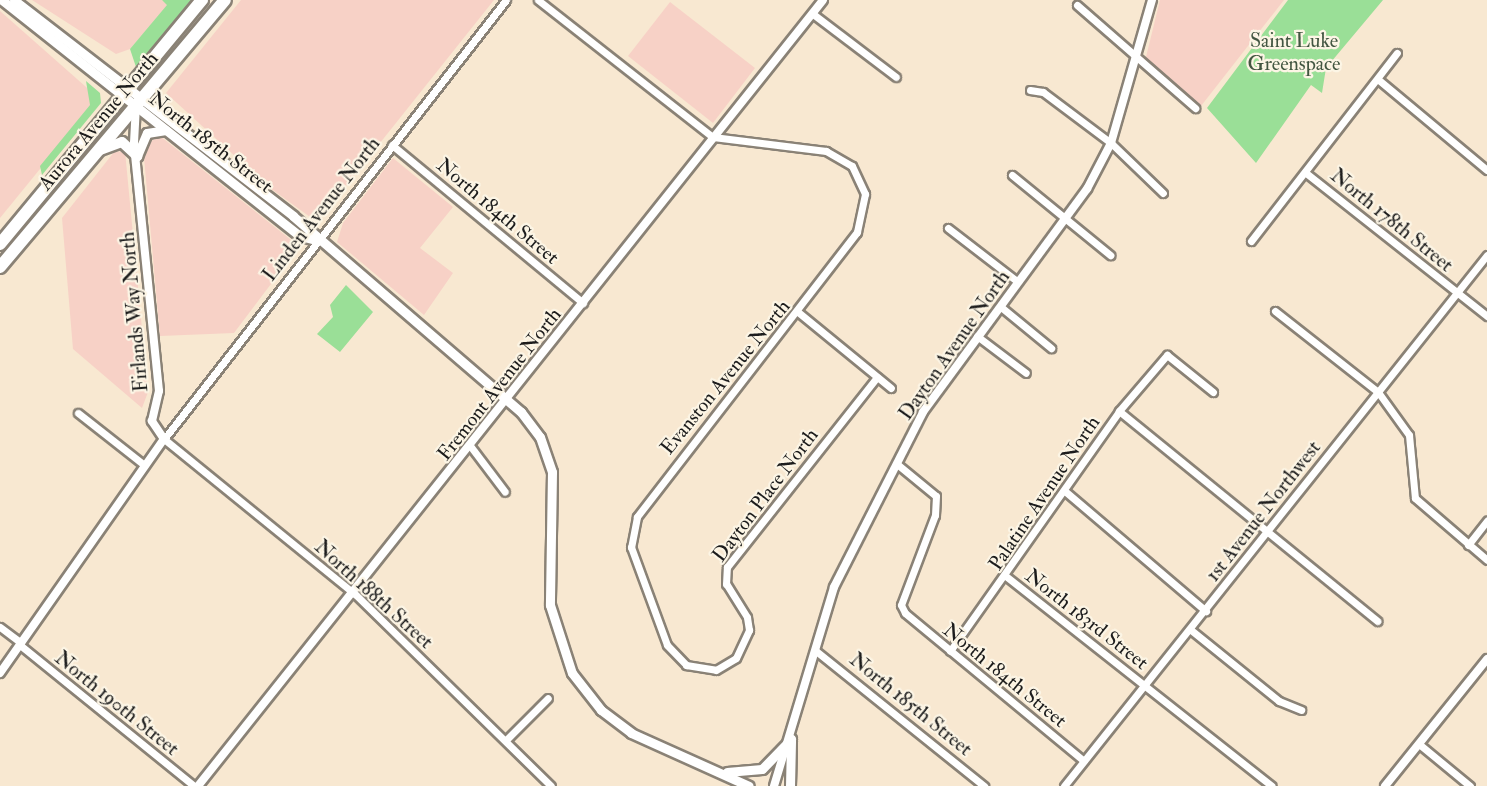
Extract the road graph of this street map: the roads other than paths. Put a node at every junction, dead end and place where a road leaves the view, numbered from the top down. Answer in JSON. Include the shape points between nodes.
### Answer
{"nodes":[{"id":1,"x":2,"y":0,"type":"edge"},
{"id":2,"x":14,"y":0,"type":"edge"},
{"id":3,"x":202,"y":0,"type":"edge"},
{"id":4,"x":225,"y":0,"type":"edge"},
{"id":5,"x":506,"y":0,"type":"edge"},
{"id":6,"x":538,"y":0,"type":"edge"},
{"id":7,"x":824,"y":0,"type":"edge"},
{"id":8,"x":1152,"y":0,"type":"edge"},
{"id":9,"x":1077,"y":5,"type":"dead end"},
{"id":10,"x":813,"y":14,"type":"junction"},
{"id":11,"x":1397,"y":53,"type":"dead end"},
{"id":12,"x":1139,"y":60,"type":"junction"},
{"id":13,"x":896,"y":77,"type":"dead end"},
{"id":14,"x":1380,"y":81,"type":"junction"},
{"id":15,"x":1030,"y":90,"type":"dead end"},
{"id":16,"x":126,"y":92,"type":"junction"},
{"id":17,"x":139,"y":102,"type":"junction"},
{"id":18,"x":1195,"y":108,"type":"dead end"},
{"id":19,"x":167,"y":130,"type":"junction"},
{"id":20,"x":713,"y":137,"type":"junction"},
{"id":21,"x":1111,"y":143,"type":"junction"},
{"id":22,"x":392,"y":145,"type":"junction"},
{"id":23,"x":97,"y":152,"type":"junction"},
{"id":24,"x":137,"y":156,"type":"junction"},
{"id":25,"x":1487,"y":170,"type":"edge"},
{"id":26,"x":1306,"y":173,"type":"junction"},
{"id":27,"x":1012,"y":175,"type":"dead end"},
{"id":28,"x":1163,"y":193,"type":"dead end"},
{"id":29,"x":1067,"y":215,"type":"junction"},
{"id":30,"x":948,"y":228,"type":"dead end"},
{"id":31,"x":11,"y":231,"type":"junction"},
{"id":32,"x":316,"y":240,"type":"junction"},
{"id":33,"x":1251,"y":241,"type":"dead end"},
{"id":34,"x":0,"y":244,"type":"edge"},
{"id":35,"x":16,"y":249,"type":"junction"},
{"id":36,"x":1110,"y":255,"type":"dead end"},
{"id":37,"x":1487,"y":255,"type":"edge"},
{"id":38,"x":0,"y":267,"type":"edge"},
{"id":39,"x":1018,"y":282,"type":"junction"},
{"id":40,"x":1457,"y":293,"type":"junction"},
{"id":41,"x":584,"y":303,"type":"junction"},
{"id":42,"x":1001,"y":307,"type":"junction"},
{"id":43,"x":1275,"y":311,"type":"dead end"},
{"id":44,"x":798,"y":312,"type":"junction"},
{"id":45,"x":1487,"y":316,"type":"edge"},
{"id":46,"x":978,"y":336,"type":"junction"},
{"id":47,"x":1051,"y":348,"type":"dead end"},
{"id":48,"x":1026,"y":373,"type":"dead end"},
{"id":49,"x":877,"y":377,"type":"junction"},
{"id":50,"x":891,"y":388,"type":"dead end"},
{"id":51,"x":1213,"y":392,"type":"dead end"},
{"id":52,"x":1378,"y":392,"type":"junction"},
{"id":53,"x":509,"y":401,"type":"junction"},
{"id":54,"x":1119,"y":411,"type":"junction"},
{"id":55,"x":78,"y":412,"type":"dead end"},
{"id":56,"x":164,"y":440,"type":"junction"},
{"id":57,"x":471,"y":447,"type":"junction"},
{"id":58,"x":897,"y":464,"type":"junction"},
{"id":59,"x":144,"y":465,"type":"junction"},
{"id":60,"x":505,"y":492,"type":"dead end"},
{"id":61,"x":1066,"y":492,"type":"junction"},
{"id":62,"x":1487,"y":521,"type":"edge"},
{"id":63,"x":1265,"y":534,"type":"junction"},
{"id":64,"x":1468,"y":545,"type":"junction"},
{"id":65,"x":1487,"y":560,"type":"edge"},
{"id":66,"x":1007,"y":577,"type":"junction"},
{"id":67,"x":355,"y":594,"type":"junction"},
{"id":68,"x":1206,"y":611,"type":"junction"},
{"id":69,"x":1377,"y":621,"type":"dead end"},
{"id":70,"x":0,"y":627,"type":"edge"},
{"id":71,"x":1191,"y":630,"type":"junction"},
{"id":72,"x":746,"y":641,"type":"joint"},
{"id":73,"x":20,"y":644,"type":"junction"},
{"id":74,"x":816,"y":651,"type":"junction"},
{"id":75,"x":950,"y":651,"type":"junction"},
{"id":76,"x":1487,"y":659,"type":"edge"},
{"id":77,"x":0,"y":673,"type":"edge"},
{"id":78,"x":1146,"y":687,"type":"junction"},
{"id":79,"x":548,"y":698,"type":"dead end"},
{"id":80,"x":1301,"y":710,"type":"dead end"},
{"id":81,"x":791,"y":739,"type":"junction"},
{"id":82,"x":506,"y":740,"type":"junction"},
{"id":83,"x":1419,"y":744,"type":"junction"},
{"id":84,"x":1084,"y":761,"type":"junction"},
{"id":85,"x":716,"y":771,"type":"junction"},
{"id":86,"x":196,"y":786,"type":"edge"},
{"id":87,"x":551,"y":786,"type":"edge"},
{"id":88,"x":749,"y":786,"type":"edge"},
{"id":89,"x":774,"y":786,"type":"edge"},
{"id":90,"x":790,"y":786,"type":"edge"},
{"id":91,"x":984,"y":786,"type":"edge"},
{"id":92,"x":1064,"y":786,"type":"edge"},
{"id":93,"x":1272,"y":786,"type":"edge"},
{"id":94,"x":1385,"y":786,"type":"edge"},
{"id":95,"x":1470,"y":786,"type":"edge"}],
"edges":[{"from":1,"to":16,"type":"main road","name":"North 185th Street"},
{"from":2,"to":16,"type":"main road","name":"North 185th Street"},
{"from":3,"to":16,"type":"highway","name":"Aurora Avenue North"},
{"from":4,"to":17,"type":"highway","name":"Aurora Avenue North"},
{"from":5,"to":22,"type":"street","name":"Linden Avenue North"},
{"from":6,"to":20,"type":"street"},
{"from":7,"to":10,"type":"street","name":"Fremont Avenue North"},
{"from":8,"to":12,"type":"street","name":"Dayton Avenue North"},
{"from":9,"to":12,"type":"street"},
{"from":10,"to":13,"type":"street"},
{"from":10,"to":20,"type":"street","name":"Fremont Avenue North"},
{"from":11,"to":14,"type":"street"},
{"from":12,"to":18,"type":"street"},
{"from":12,"to":21,"type":"street","name":"Dayton Avenue North"},
{"from":14,"to":25,"type":"street"},
{"from":14,"to":26,"type":"street"},
{"from":15,"to":21,"type":"street","via":[[1043,92]]},
{"from":16,"to":17,"type":"main road","name":"North 185th Street"},
{"from":16,"to":31,"type":"highway","name":"Aurora Avenue North"},
{"from":17,"to":19,"type":"main road","name":"North 185th Street"},
{"from":17,"to":23,"type":"highway","name":"Aurora Avenue North"},
{"from":17,"to":24,"type":"street","name":"Firlands Way North"},
{"from":17,"to":32,"type":"main road","name":"North 185th Street"},
{"from":19,"to":24,"type":"main road","via":[[147,133]]},
{"from":19,"to":32,"type":"main road","name":"North 185th Street","via":[[300,236]]},
{"from":20,"to":41,"type":"street","name":"Fremont Avenue North"},
{"from":20,"to":44,"type":"street","name":"Evanston Avenue North","via":[[808,148],[840,157],[856,172],[865,194],[857,232]]},
{"from":21,"to":28,"type":"street"},
{"from":21,"to":29,"type":"street","name":"Dayton Avenue North"},
{"from":22,"to":32,"type":"street","name":"Linden Avenue North"},
{"from":22,"to":41,"type":"street","name":"North 184th Street"},
{"from":23,"to":24,"type":"main road","via":[[117,141]]},
{"from":23,"to":35,"type":"highway","name":"Aurora Avenue North"},
{"from":24,"to":56,"type":"street","name":"Firlands Way North","via":[[159,391],[152,426]]},
{"from":26,"to":33,"type":"street"},
{"from":26,"to":40,"type":"street","name":"North 178th Street"},
{"from":27,"to":29,"type":"street"},
{"from":29,"to":36,"type":"street"},
{"from":29,"to":39,"type":"street","name":"Dayton Avenue North"},
{"from":30,"to":39,"type":"street"},
{"from":31,"to":34,"type":"highway","name":"Aurora Avenue North"},
{"from":31,"to":35,"type":"main road"},
{"from":32,"to":53,"type":"main road","name":"North 185th Street"},
{"from":32,"to":56,"type":"street","name":"Linden Avenue North"},
{"from":35,"to":38,"type":"highway","name":"Aurora Avenue North"},
{"from":37,"to":40,"type":"street","name":"1st Avenue Northwest"},
{"from":39,"to":42,"type":"street","name":"Dayton Avenue North"},
{"from":40,"to":45,"type":"street","name":"North 178th Street"},
{"from":40,"to":52,"type":"street","name":"1st Avenue Northwest"},
{"from":41,"to":53,"type":"street","name":"Fremont Avenue North"},
{"from":42,"to":46,"type":"street","name":"Dayton Avenue North"},
{"from":42,"to":47,"type":"street"},
{"from":43,"to":52,"type":"street"},
{"from":44,"to":49,"type":"street"},
{"from":44,"to":72,"type":"street","name":"Evanston Avenue North","via":[[645,504],[630,547],[674,655],[686,665],[716,670],[736,658]]},
{"from":46,"to":48,"type":"street"},
{"from":46,"to":58,"type":"street","name":"Dayton Avenue North","via":[[923,412]]},
{"from":49,"to":50,"type":"street"},
{"from":49,"to":72,"type":"street","name":"Dayton Place North","via":[[727,567],[726,584],[747,617]]},
{"from":51,"to":54,"type":"street","name":"Palatine Avenue North","via":[[1167,355]]},
{"from":52,"to":63,"type":"street","name":"1st Avenue Northwest"},
{"from":52,"to":64,"type":"street","via":[[1408,435],[1415,498]]},
{"from":53,"to":57,"type":"street","name":"Fremont Avenue North"},
{"from":53,"to":85,"type":"main road","name":"North 185th Street","via":[[530,422],[549,459],[554,486],[550,605],[572,673],[621,726]]},
{"from":54,"to":61,"type":"street","name":"Palatine Avenue North"},
{"from":54,"to":63,"type":"street"},
{"from":55,"to":59,"type":"street"},
{"from":56,"to":59,"type":"street"},
{"from":56,"to":67,"type":"street","name":"North 188th Street"},
{"from":57,"to":60,"type":"street"},
{"from":57,"to":67,"type":"street","name":"Fremont Avenue North"},
{"from":58,"to":74,"type":"street","name":"Dayton Avenue North","via":[[834,587]]},
{"from":58,"to":75,"type":"street","name":"North 184th Street","via":[[936,496],[935,515],[901,605],[905,613]]},
{"from":59,"to":73,"type":"street"},
{"from":61,"to":66,"type":"street","name":"Palatine Avenue North"},
{"from":61,"to":68,"type":"street"},
{"from":62,"to":64,"type":"street"},
{"from":63,"to":68,"type":"street","name":"1st Avenue Northwest"},
{"from":63,"to":69,"type":"street"},
{"from":64,"to":65,"type":"street"},
{"from":66,"to":75,"type":"street","name":"Palatine Avenue North"},
{"from":66,"to":78,"type":"street","name":"North 183rd Street"},
{"from":67,"to":82,"type":"street","name":"North 188th Street"},
{"from":67,"to":86,"type":"street","name":"Fremont Avenue North"},
{"from":68,"to":71,"type":"street","name":"1st Avenue Northwest"},
{"from":70,"to":73,"type":"street","name":"North 190th Street"},
{"from":71,"to":78,"type":"street","name":"1st Avenue Northwest"},
{"from":71,"to":80,"type":"street","via":[[1279,701]]},
{"from":73,"to":77,"type":"street"},
{"from":73,"to":86,"type":"street","name":"North 190th Street"},
{"from":74,"to":81,"type":"street","name":"Dayton Avenue North"},
{"from":74,"to":91,"type":"street","name":"North 185th Street"},
{"from":75,"to":84,"type":"street","name":"North 184th Street"},
{"from":76,"to":83,"type":"street"},
{"from":78,"to":84,"type":"street","name":"1st Avenue Northwest"},
{"from":78,"to":93,"type":"street","name":"North 183rd Street"},
{"from":79,"to":82,"type":"street"},
{"from":81,"to":85,"type":"main road","via":[[762,769]]},
{"from":81,"to":89,"type":"street","name":"Dayton Avenue North"},
{"from":81,"to":90,"type":"main road"},
{"from":82,"to":87,"type":"street","name":"North 188th Street"},
{"from":83,"to":94,"type":"street"},
{"from":83,"to":95,"type":"street"},
{"from":84,"to":92,"type":"street","name":"1st Avenue Northwest"},
{"from":85,"to":88,"type":"main road","name":"North 185th Street"}]}
